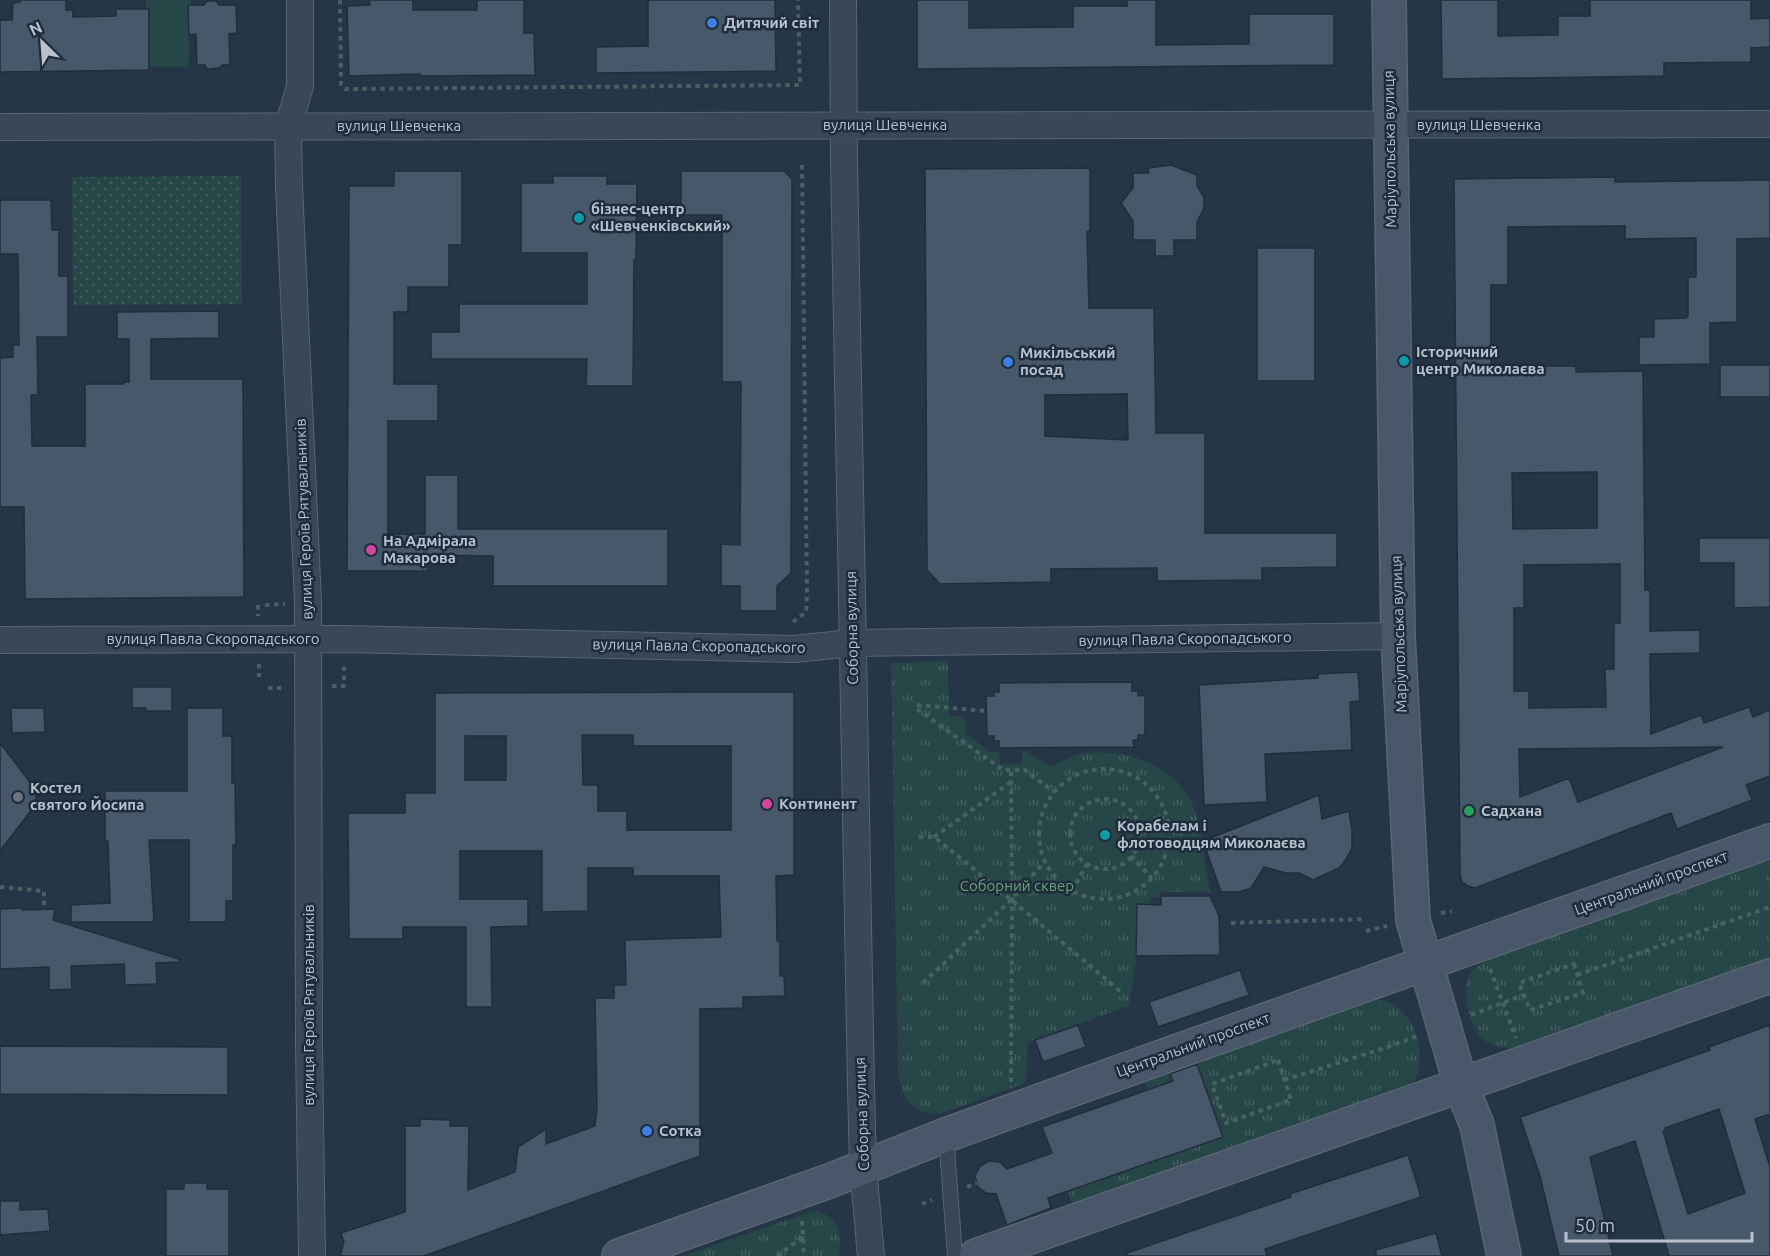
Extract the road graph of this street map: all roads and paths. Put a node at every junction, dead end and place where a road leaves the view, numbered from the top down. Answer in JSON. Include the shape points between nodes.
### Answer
{"nodes":[{"id":1,"x":300,"y":0,"type":"edge"},
{"id":2,"x":340,"y":0,"type":"edge"},
{"id":3,"x":798,"y":0,"type":"edge"},
{"id":4,"x":843,"y":0,"type":"edge"},
{"id":5,"x":1389,"y":0,"type":"edge"},
{"id":6,"x":1770,"y":124,"type":"edge"},
{"id":7,"x":1389,"y":125,"type":"junction"},
{"id":8,"x":843,"y":126,"type":"junction"},
{"id":9,"x":0,"y":127,"type":"edge"},
{"id":10,"x":288,"y":127,"type":"junction"},
{"id":11,"x":802,"y":164,"type":"dead end"},
{"id":12,"x":289,"y":603,"type":"dead end"},
{"id":13,"x":265,"y":605,"type":"dead end"},
{"id":14,"x":793,"y":622,"type":"dead end"},
{"id":15,"x":1398,"y":636,"type":"junction"},
{"id":16,"x":308,"y":639,"type":"junction"},
{"id":17,"x":0,"y":640,"type":"edge"},
{"id":18,"x":852,"y":643,"type":"junction"},
{"id":19,"x":344,"y":660,"type":"dead end"},
{"id":20,"x":259,"y":663,"type":"dead end"},
{"id":21,"x":259,"y":677,"type":"dead end"},
{"id":22,"x":326,"y":686,"type":"dead end"},
{"id":23,"x":293,"y":687,"type":"dead end"},
{"id":24,"x":268,"y":688,"type":"dead end"},
{"id":25,"x":986,"y":711,"type":"dead end"},
{"id":26,"x":1011,"y":771,"type":"junction"},
{"id":27,"x":1011,"y":782,"type":"junction"},
{"id":28,"x":1054,"y":792,"type":"junction"},
{"id":29,"x":919,"y":837,"type":"dead end"},
{"id":30,"x":934,"y":837,"type":"junction"},
{"id":31,"x":1770,"y":841,"type":"edge"},
{"id":32,"x":1131,"y":856,"type":"junction"},
{"id":33,"x":1045,"y":861,"type":"junction"},
{"id":34,"x":1087,"y":864,"type":"junction"},
{"id":35,"x":1152,"y":878,"type":"junction"},
{"id":36,"x":0,"y":887,"type":"edge"},
{"id":37,"x":1072,"y":891,"type":"junction"},
{"id":38,"x":1012,"y":899,"type":"junction"},
{"id":39,"x":1770,"y":907,"type":"edge"},
{"id":40,"x":44,"y":910,"type":"dead end"},
{"id":41,"x":1366,"y":920,"type":"dead end"},
{"id":42,"x":1231,"y":923,"type":"dead end"},
{"id":43,"x":1487,"y":960,"type":"dead end"},
{"id":44,"x":1426,"y":964,"type":"junction"},
{"id":45,"x":1577,"y":975,"type":"junction"},
{"id":46,"x":1770,"y":976,"type":"edge"},
{"id":47,"x":923,"y":982,"type":"dead end"},
{"id":48,"x":1120,"y":991,"type":"dead end"},
{"id":49,"x":1523,"y":995,"type":"junction"},
{"id":50,"x":1503,"y":1003,"type":"junction"},
{"id":51,"x":1444,"y":1026,"type":"junction"},
{"id":52,"x":1519,"y":1047,"type":"dead end"},
{"id":53,"x":1284,"y":1080,"type":"junction"},
{"id":54,"x":1011,"y":1082,"type":"dead end"},
{"id":55,"x":1461,"y":1085,"type":"junction"},
{"id":56,"x":946,"y":1135,"type":"junction"},
{"id":57,"x":863,"y":1167,"type":"junction"},
{"id":58,"x":801,"y":1216,"type":"dead end"},
{"id":59,"x":803,"y":1237,"type":"junction"},
{"id":60,"x":312,"y":1256,"type":"edge"},
{"id":61,"x":619,"y":1256,"type":"edge"},
{"id":62,"x":777,"y":1256,"type":"edge"},
{"id":63,"x":804,"y":1256,"type":"edge"},
{"id":64,"x":870,"y":1256,"type":"edge"},
{"id":65,"x":955,"y":1256,"type":"edge"},
{"id":66,"x":976,"y":1256,"type":"edge"},
{"id":67,"x":1504,"y":1256,"type":"edge"}],
"edges":[{"from":1,"to":10,"type":"street","name":"вулиця Героїв Рятувальників","via":[[300,86]]},
{"from":2,"to":3,"type":"path","via":[[341,85],[345,89],[800,85]]},
{"from":4,"to":8,"type":"street","name":"Соборна вулиця"},
{"from":5,"to":7,"type":"main road","name":"Маріупольська вулиця"},
{"from":6,"to":7,"type":"street","name":"вулиця Шевченка"},
{"from":7,"to":8,"type":"street","name":"вулиця Шевченка"},
{"from":7,"to":15,"type":"main road","name":"Маріупольська вулиця"},
{"from":8,"to":10,"type":"street","name":"вулиця Шевченка"},
{"from":8,"to":18,"type":"street","name":"Соборна вулиця"},
{"from":9,"to":10,"type":"street","name":"вулиця Шевченка"},
{"from":10,"to":16,"type":"street","name":"вулиця Героїв Рятувальників"},
{"from":11,"to":14,"type":"path","via":[[807,594],[806,612]]},
{"from":12,"to":13,"type":"path"},
{"from":15,"to":18,"type":"street","name":"вулиця Павла Скоропадського"},
{"from":15,"to":44,"type":"main road","name":"Маріупольська вулиця","via":[[1413,920]]},
{"from":16,"to":17,"type":"street","name":"вулиця Павла Скоропадського"},
{"from":16,"to":18,"type":"street","name":"вулиця Павла Скоропадського","via":[[794,649]]},
{"from":16,"to":60,"type":"street","name":"вулиця Героїв Рятувальників"},
{"from":18,"to":57,"type":"street","name":"Соборна вулиця"},
{"from":19,"to":22,"type":"path","via":[[344,686]]},
{"from":20,"to":21,"type":"path"},
{"from":23,"to":24,"type":"path"},
{"from":25,"to":26,"type":"path","via":[[917,707],[1003,770]]},
{"from":26,"to":27,"type":"path"},
{"from":26,"to":28,"type":"path","via":[[1025,770]]},
{"from":27,"to":30,"type":"path"},
{"from":27,"to":38,"type":"path"},
{"from":28,"to":33,"type":"path","via":[[1043,811],[1039,832]]},
{"from":28,"to":35,"type":"path","via":[[1080,773],[1101,769],[1133,776],[1151,788],[1163,806],[1169,827],[1164,860]]},
{"from":29,"to":30,"type":"path"},
{"from":30,"to":38,"type":"path"},
{"from":31,"to":44,"type":"main road","name":"Центральний проспект"},
{"from":32,"to":34,"type":"path","via":[[1107,869]]},
{"from":32,"to":34,"type":"path","via":[[1139,835],[1136,818],[1119,802],[1096,800],[1077,813],[1070,829],[1074,851]]},
{"from":32,"to":35,"type":"path"},
{"from":33,"to":37,"type":"path","via":[[1057,879]]},
{"from":33,"to":38,"type":"path"},
{"from":34,"to":37,"type":"path"},
{"from":35,"to":37,"type":"path","via":[[1137,890],[1110,899],[1090,898]]},
{"from":36,"to":40,"type":"path","via":[[44,891]]},
{"from":38,"to":47,"type":"path"},
{"from":38,"to":48,"type":"path"},
{"from":38,"to":54,"type":"path"},
{"from":39,"to":45,"type":"path"},
{"from":41,"to":42,"type":"path"},
{"from":43,"to":50,"type":"path"},
{"from":44,"to":51,"type":"main road","name":"Маріупольська вулиця"},
{"from":44,"to":56,"type":"main road","name":"Центральний проспект"},
{"from":45,"to":49,"type":"path","via":[[1574,964],[1519,983]]},
{"from":45,"to":49,"type":"path","via":[[1583,993],[1530,1010]]},
{"from":46,"to":55,"type":"main road"},
{"from":49,"to":50,"type":"path"},
{"from":50,"to":51,"type":"path"},
{"from":50,"to":52,"type":"path"},
{"from":51,"to":53,"type":"path"},
{"from":51,"to":55,"type":"main road","name":"Маріупольська вулиця"},
{"from":53,"to":53,"type":"path","via":[[1291,1100],[1226,1123],[1212,1084],[1278,1060]]},
{"from":55,"to":66,"type":"main road"},
{"from":55,"to":67,"type":"main road","name":"Маріупольська вулиця","via":[[1477,1125]]},
{"from":56,"to":57,"type":"main road","name":"Центральний проспект"},
{"from":56,"to":65,"type":"lane"},
{"from":57,"to":61,"type":"main road","name":"Центральний проспект"},
{"from":57,"to":64,"type":"street","name":"Соборна вулиця"},
{"from":58,"to":59,"type":"path"},
{"from":59,"to":62,"type":"path"},
{"from":59,"to":63,"type":"path"}]}
